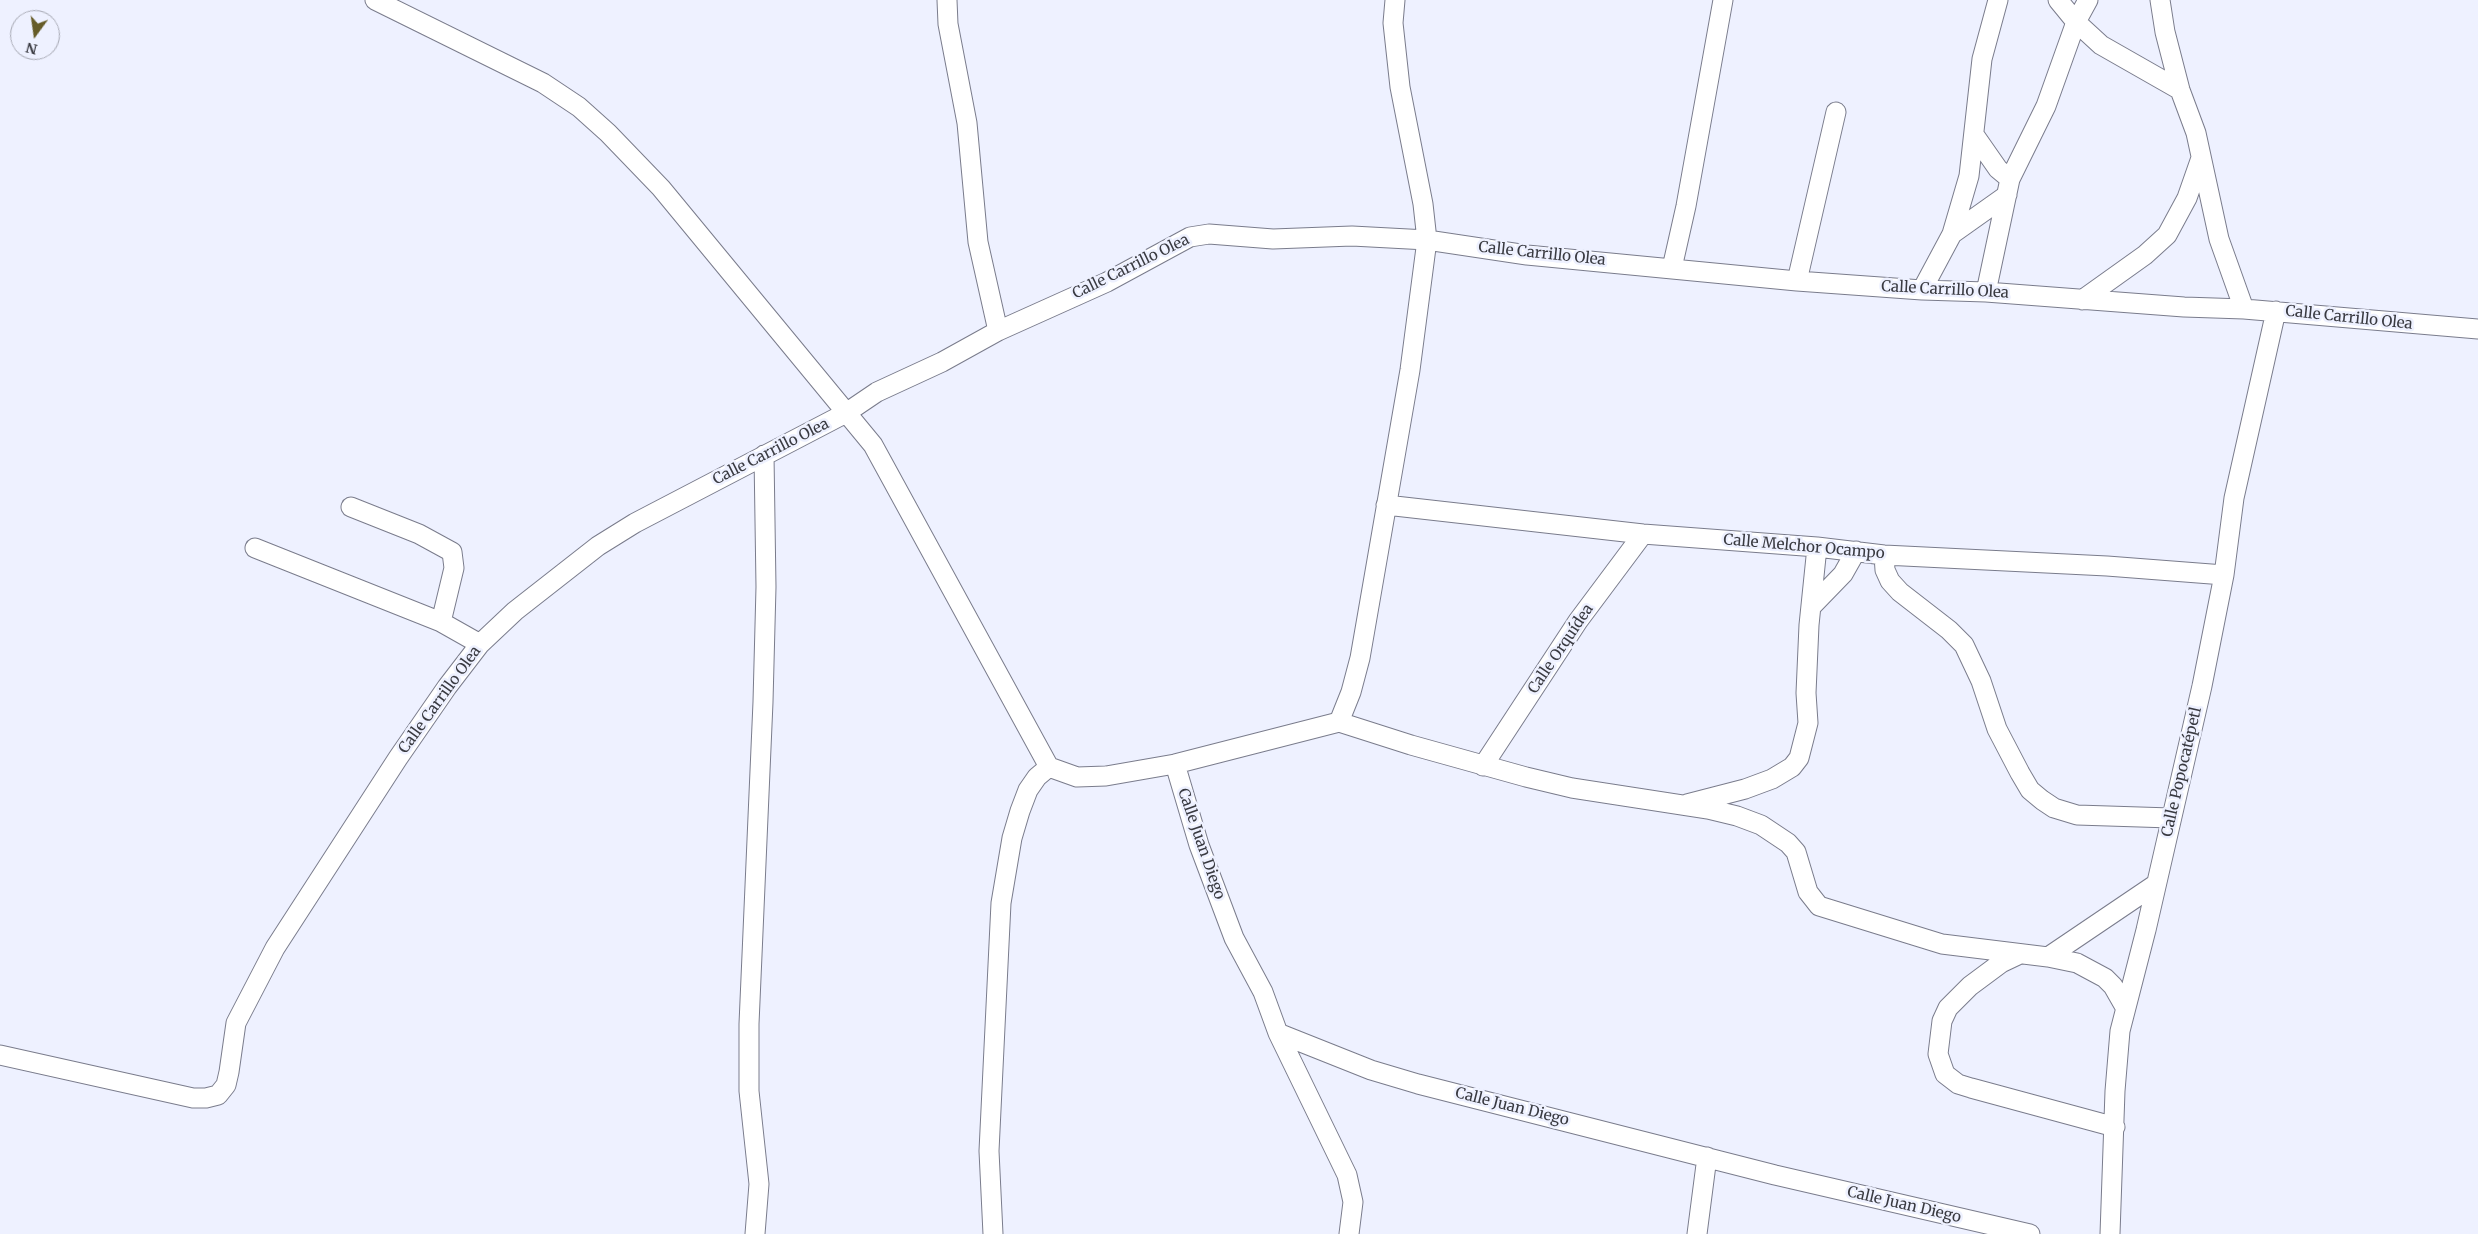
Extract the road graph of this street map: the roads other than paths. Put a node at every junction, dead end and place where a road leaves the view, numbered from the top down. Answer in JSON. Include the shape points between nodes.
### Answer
{"nodes":[{"id":1,"x":375,"y":0,"type":"edge"},
{"id":2,"x":947,"y":0,"type":"edge"},
{"id":3,"x":1396,"y":0,"type":"edge"},
{"id":4,"x":1723,"y":0,"type":"edge"},
{"id":5,"x":1998,"y":0,"type":"edge"},
{"id":6,"x":2058,"y":0,"type":"edge"},
{"id":7,"x":2088,"y":0,"type":"edge"},
{"id":8,"x":2160,"y":0,"type":"edge"},
{"id":9,"x":2076,"y":22,"type":"junction"},
{"id":10,"x":2180,"y":90,"type":"junction"},
{"id":11,"x":1836,"y":112,"type":"dead end"},
{"id":12,"x":1975,"y":136,"type":"junction"},
{"id":13,"x":2201,"y":158,"type":"junction"},
{"id":14,"x":2008,"y":187,"type":"junction"},
{"id":15,"x":1952,"y":234,"type":"junction"},
{"id":16,"x":1427,"y":240,"type":"junction"},
{"id":17,"x":1672,"y":268,"type":"junction"},
{"id":18,"x":1797,"y":281,"type":"junction"},
{"id":19,"x":1922,"y":290,"type":"junction"},
{"id":20,"x":1986,"y":292,"type":"junction"},
{"id":21,"x":2082,"y":300,"type":"junction"},
{"id":22,"x":2244,"y":309,"type":"junction"},
{"id":23,"x":2276,"y":311,"type":"junction"},
{"id":24,"x":2478,"y":329,"type":"edge"},
{"id":25,"x":998,"y":331,"type":"junction"},
{"id":26,"x":846,"y":413,"type":"junction"},
{"id":27,"x":764,"y":455,"type":"junction"},
{"id":28,"x":1386,"y":505,"type":"junction"},
{"id":29,"x":351,"y":507,"type":"dead end"},
{"id":30,"x":1643,"y":534,"type":"junction"},
{"id":31,"x":1817,"y":547,"type":"junction"},
{"id":32,"x":255,"y":548,"type":"dead end"},
{"id":33,"x":1856,"y":551,"type":"junction"},
{"id":34,"x":1884,"y":555,"type":"junction"},
{"id":35,"x":2224,"y":575,"type":"junction"},
{"id":36,"x":1811,"y":607,"type":"junction"},
{"id":37,"x":441,"y":622,"type":"junction"},
{"id":38,"x":480,"y":644,"type":"junction"},
{"id":39,"x":1339,"y":722,"type":"junction"},
{"id":40,"x":1175,"y":764,"type":"junction"},
{"id":41,"x":1483,"y":766,"type":"junction"},
{"id":42,"x":1049,"y":767,"type":"junction"},
{"id":43,"x":1682,"y":806,"type":"junction"},
{"id":44,"x":2171,"y":818,"type":"junction"},
{"id":45,"x":2156,"y":884,"type":"junction"},
{"id":46,"x":2020,"y":954,"type":"junction"},
{"id":47,"x":2048,"y":957,"type":"junction"},
{"id":48,"x":2125,"y":1008,"type":"junction"},
{"id":49,"x":1278,"y":1032,"type":"junction"},
{"id":50,"x":0,"y":1055,"type":"edge"},
{"id":51,"x":2115,"y":1127,"type":"junction"},
{"id":52,"x":1707,"y":1157,"type":"junction"},
{"id":53,"x":755,"y":1234,"type":"edge"},
{"id":54,"x":993,"y":1234,"type":"edge"},
{"id":55,"x":1349,"y":1234,"type":"edge"},
{"id":56,"x":1697,"y":1234,"type":"edge"},
{"id":57,"x":2030,"y":1234,"type":"edge"},
{"id":58,"x":2110,"y":1234,"type":"edge"}],
"edges":[{"from":1,"to":26,"type":"street","via":[[543,82],[579,106],[661,188]]},
{"from":2,"to":25,"type":"street","via":[[948,24],[966,123],[978,242]]},
{"from":3,"to":16,"type":"street","via":[[1393,23],[1400,87]]},
{"from":4,"to":17,"type":"street"},
{"from":5,"to":12,"type":"street","via":[[1982,59]]},
{"from":6,"to":9,"type":"street"},
{"from":7,"to":9,"type":"street"},
{"from":8,"to":10,"type":"street","via":[[2164,32]]},
{"from":9,"to":10,"type":"street","via":[[2101,45]]},
{"from":9,"to":14,"type":"street","via":[[2046,106]]},
{"from":10,"to":13,"type":"street","via":[[2196,133]]},
{"from":11,"to":18,"type":"street"},
{"from":12,"to":14,"type":"street"},
{"from":12,"to":15,"type":"street","via":[[1969,176]]},
{"from":13,"to":21,"type":"street","via":[[2187,198],[2167,235],[2145,255]]},
{"from":13,"to":22,"type":"street","via":[[2219,239]]},
{"from":14,"to":15,"type":"street"},
{"from":14,"to":20,"type":"street"},
{"from":15,"to":19,"type":"street"},
{"from":16,"to":17,"type":"street","name":"Calle Carrillo Olea","via":[[1526,255]]},
{"from":16,"to":25,"type":"street","name":"Calle Carrillo Olea","via":[[1352,236],[1273,239],[1208,234],[1190,237],[1107,282]]},
{"from":16,"to":28,"type":"street","via":[[1410,370]]},
{"from":17,"to":18,"type":"street","name":"Calle Carrillo Olea"},
{"from":18,"to":19,"type":"street","name":"Calle Carrillo Olea"},
{"from":19,"to":20,"type":"street","name":"Calle Carrillo Olea"},
{"from":20,"to":21,"type":"street","name":"Calle Carrillo Olea"},
{"from":21,"to":22,"type":"street","name":"Calle Carrillo Olea"},
{"from":22,"to":23,"type":"street","name":"Calle Carrillo Olea"},
{"from":23,"to":24,"type":"street","name":"Calle Carrillo Olea","via":[[2348,320]]},
{"from":23,"to":35,"type":"street","name":"Calle Popocatépetl","via":[[2234,498]]},
{"from":25,"to":26,"type":"street","name":"Calle Carrillo Olea","via":[[871,396]]},
{"from":26,"to":27,"type":"street","name":"Calle Carrillo Olea"},
{"from":26,"to":42,"type":"street","via":[[858,424],[888,472]]},
{"from":27,"to":38,"type":"street","name":"Calle Carrillo Olea","via":[[598,546]]},
{"from":27,"to":53,"type":"street","via":[[764,702],[749,1024],[749,1091],[758,1184]]},
{"from":28,"to":30,"type":"street","name":"Calle Melchor Ocampo"},
{"from":28,"to":39,"type":"street","via":[[1360,658]]},
{"from":29,"to":37,"type":"street","via":[[419,534],[452,552],[454,568]]},
{"from":30,"to":31,"type":"street","name":"Calle Melchor Ocampo"},
{"from":30,"to":41,"type":"street","name":"Calle Orquídea","via":[[1578,621]]},
{"from":31,"to":33,"type":"street","name":"Calle Melchor Ocampo"},
{"from":31,"to":36,"type":"street"},
{"from":32,"to":37,"type":"street"},
{"from":33,"to":34,"type":"street","name":"Calle Melchor Ocampo"},
{"from":33,"to":36,"type":"street","via":[[1843,574]]},
{"from":34,"to":35,"type":"street","name":"Calle Melchor Ocampo"},
{"from":34,"to":44,"type":"street","via":[[1890,581],[1964,645],[2001,738],[2030,790],[2054,808],[2077,814]]},
{"from":35,"to":44,"type":"street","name":"Calle Popocatépetl"},
{"from":36,"to":43,"type":"street","via":[[1806,693],[1808,724],[1800,758],[1772,779]]},
{"from":37,"to":38,"type":"street"},
{"from":38,"to":50,"type":"street","name":"Calle Carrillo Olea","via":[[398,758],[276,948],[236,1023],[226,1084],[218,1095],[193,1098]]},
{"from":39,"to":40,"type":"street"},
{"from":39,"to":41,"type":"street"},
{"from":40,"to":42,"type":"street","via":[[1092,778],[1077,777]]},
{"from":40,"to":49,"type":"street","name":"Calle Juan Diego","via":[[1199,845],[1230,929],[1263,992]]},
{"from":41,"to":43,"type":"street","via":[[1572,788]]},
{"from":42,"to":54,"type":"street","via":[[1028,790],[1020,811],[1001,903],[989,1151]]},
{"from":43,"to":46,"type":"street","via":[[1737,816],[1777,835],[1796,852],[1808,892],[1819,906],[1926,940]]},
{"from":44,"to":45,"type":"street","name":"Calle Popocatépetl"},
{"from":45,"to":47,"type":"street"},
{"from":45,"to":48,"type":"street","name":"Calle Popocatépetl"},
{"from":46,"to":47,"type":"street"},
{"from":46,"to":51,"type":"street","via":[[2001,963],[1970,986],[1948,1008],[1938,1046],[1945,1074],[1958,1084]]},
{"from":47,"to":48,"type":"street","via":[[2077,963],[2094,971],[2113,986]]},
{"from":48,"to":51,"type":"street","name":"Calle Popocatépetl","via":[[2117,1055]]},
{"from":49,"to":52,"type":"street","name":"Calle Juan Diego","via":[[1371,1070],[1418,1084]]},
{"from":49,"to":55,"type":"street","via":[[1347,1175],[1353,1202]]},
{"from":51,"to":58,"type":"street","name":"Calle Popocatépetl"},
{"from":52,"to":56,"type":"street"},
{"from":52,"to":57,"type":"street","name":"Calle Juan Diego"}]}
